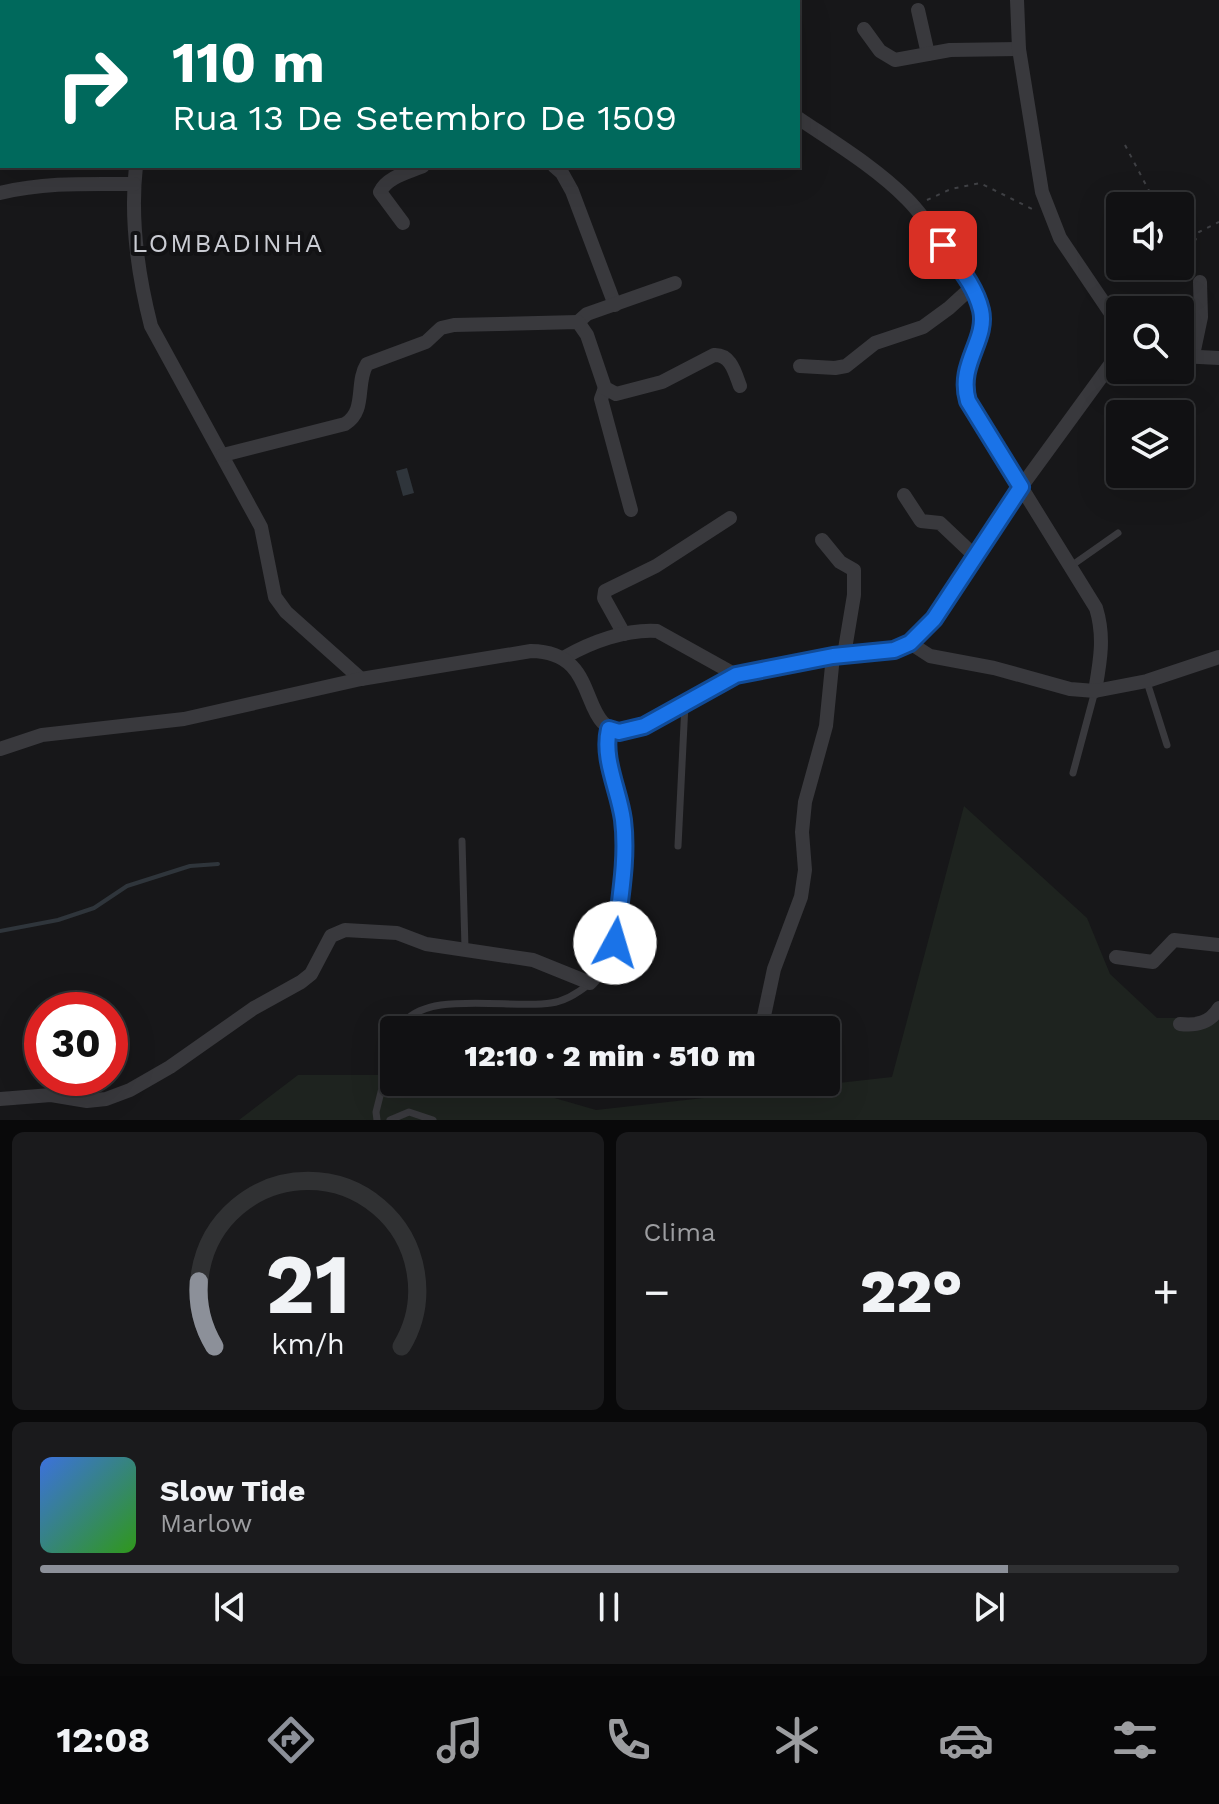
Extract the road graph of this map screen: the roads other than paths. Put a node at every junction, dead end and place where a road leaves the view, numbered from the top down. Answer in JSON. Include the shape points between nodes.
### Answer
{"nodes":[{"id":1,"x":1017,"y":0,"type":"edge"},
{"id":2,"x":918,"y":10,"type":"dead end"},
{"id":3,"x":864,"y":29,"type":"dead end"},
{"id":4,"x":1019,"y":49,"type":"junction"},
{"id":5,"x":928,"y":54,"type":"junction"},
{"id":6,"x":800,"y":119,"type":"edge"},
{"id":7,"x":136,"y":168,"type":"edge"},
{"id":8,"x":418,"y":168,"type":"edge"},
{"id":9,"x":556,"y":168,"type":"edge"},
{"id":10,"x":134,"y":184,"type":"junction"},
{"id":11,"x":0,"y":193,"type":"edge"},
{"id":12,"x":403,"y":223,"type":"dead end"},
{"id":13,"x":1200,"y":282,"type":"road end"},
{"id":14,"x":675,"y":283,"type":"dead end"},
{"id":15,"x":972,"y":287,"type":"junction"},
{"id":16,"x":615,"y":305,"type":"junction"},
{"id":17,"x":1106,"y":306,"type":"edge"},
{"id":18,"x":578,"y":322,"type":"junction"},
{"id":19,"x":1194,"y":336,"type":"edge"},
{"id":20,"x":1194,"y":356,"type":"edge"},
{"id":21,"x":1219,"y":358,"type":"edge"},
{"id":22,"x":800,"y":366,"type":"dead end"},
{"id":23,"x":1106,"y":370,"type":"edge"},
{"id":24,"x":740,"y":386,"type":"dead end"},
{"id":25,"x":605,"y":388,"type":"junction"},
{"id":26,"x":223,"y":455,"type":"junction"},
{"id":27,"x":1021,"y":487,"type":"junction"},
{"id":28,"x":904,"y":495,"type":"dead end"},
{"id":29,"x":631,"y":510,"type":"dead end"},
{"id":30,"x":730,"y":518,"type":"dead end"},
{"id":31,"x":1118,"y":533,"type":"dead end"},
{"id":32,"x":822,"y":540,"type":"dead end"},
{"id":33,"x":977,"y":558,"type":"junction"},
{"id":34,"x":1070,"y":567,"type":"junction"},
{"id":35,"x":624,"y":634,"type":"junction"},
{"id":36,"x":910,"y":643,"type":"junction"},
{"id":37,"x":839,"y":656,"type":"junction"},
{"id":38,"x":565,"y":657,"type":"junction"},
{"id":39,"x":1219,"y":657,"type":"edge"},
{"id":40,"x":736,"y":675,"type":"junction"},
{"id":41,"x":361,"y":679,"type":"junction"},
{"id":42,"x":1147,"y":681,"type":"junction"},
{"id":43,"x":1095,"y":691,"type":"junction"},
{"id":44,"x":685,"y":704,"type":"junction"},
{"id":45,"x":609,"y":729,"type":"junction"},
{"id":46,"x":1167,"y":745,"type":"dead end"},
{"id":47,"x":0,"y":749,"type":"edge"},
{"id":48,"x":1073,"y":773,"type":"dead end"},
{"id":49,"x":462,"y":841,"type":"dead end"},
{"id":50,"x":678,"y":846,"type":"dead end"},
{"id":51,"x":1219,"y":945,"type":"edge"},
{"id":52,"x":465,"y":948,"type":"junction"},
{"id":53,"x":1116,"y":957,"type":"dead end"},
{"id":54,"x":590,"y":983,"type":"junction"},
{"id":55,"x":1219,"y":1008,"type":"edge"},
{"id":56,"x":413,"y":1016,"type":"edge"},
{"id":57,"x":764,"y":1016,"type":"edge"},
{"id":58,"x":1180,"y":1024,"type":"dead end"},
{"id":59,"x":380,"y":1096,"type":"edge"},
{"id":60,"x":0,"y":1099,"type":"edge"},
{"id":61,"x":377,"y":1120,"type":"edge"},
{"id":62,"x":390,"y":1120,"type":"edge"},
{"id":63,"x":433,"y":1120,"type":"edge"}],
"edges":[{"from":1,"to":4,"type":"street"},
{"from":2,"to":5,"type":"street"},
{"from":3,"to":5,"type":"street","via":[[880,51],[895,60]]},
{"from":4,"to":5,"type":"street"},
{"from":4,"to":17,"type":"street","via":[[1047,207],[1060,238]]},
{"from":6,"to":15,"type":"street","via":[[913,205]]},
{"from":7,"to":10,"type":"street"},
{"from":8,"to":12,"type":"street","via":[[389,181],[380,192]]},
{"from":9,"to":16,"type":"street","via":[[572,191]]},
{"from":10,"to":11,"type":"street","via":[[30,185]]},
{"from":10,"to":26,"type":"street","via":[[141,280],[151,326]]},
{"from":13,"to":19,"type":"street","via":[[1201,317]]},
{"from":14,"to":16,"type":"street"},
{"from":15,"to":22,"type":"street","via":[[923,327],[875,343],[846,366]]},
{"from":15,"to":27,"type":"street","via":[[982,325],[964,386]]},
{"from":16,"to":18,"type":"street"},
{"from":18,"to":25,"type":"street"},
{"from":18,"to":26,"type":"street","via":[[444,327],[426,342],[367,364],[357,413],[345,424]]},
{"from":20,"to":21,"type":"street"},
{"from":23,"to":27,"type":"street"},
{"from":24,"to":25,"type":"street","via":[[732,366],[714,355],[632,392],[616,394]]},
{"from":25,"to":29,"type":"street","via":[[601,399]]},
{"from":26,"to":41,"type":"street","via":[[261,527],[275,597]]},
{"from":27,"to":33,"type":"street"},
{"from":27,"to":34,"type":"street"},
{"from":28,"to":33,"type":"street","via":[[921,521],[940,523]]},
{"from":30,"to":35,"type":"street","via":[[656,566],[605,591]]},
{"from":31,"to":34,"type":"lane"},
{"from":32,"to":37,"type":"street","via":[[854,570],[854,595]]},
{"from":33,"to":36,"type":"street"},
{"from":34,"to":43,"type":"street","via":[[1102,626]]},
{"from":35,"to":38,"type":"street"},
{"from":35,"to":40,"type":"street","via":[[657,631]]},
{"from":36,"to":37,"type":"street","via":[[894,650]]},
{"from":36,"to":43,"type":"street","via":[[930,656]]},
{"from":37,"to":40,"type":"street"},
{"from":37,"to":57,"type":"street","via":[[805,802],[801,897],[774,969]]},
{"from":38,"to":41,"type":"street","via":[[531,651]]},
{"from":38,"to":45,"type":"street"},
{"from":39,"to":42,"type":"street"},
{"from":40,"to":44,"type":"street"},
{"from":41,"to":47,"type":"street","via":[[184,719],[42,735]]},
{"from":42,"to":43,"type":"street"},
{"from":42,"to":46,"type":"lane"},
{"from":43,"to":48,"type":"lane"},
{"from":44,"to":45,"type":"street","via":[[631,731]]},
{"from":44,"to":50,"type":"lane"},
{"from":45,"to":54,"type":"street","via":[[607,749],[623,820],[624,856],[615,943]]},
{"from":49,"to":52,"type":"lane"},
{"from":51,"to":53,"type":"street","via":[[1174,940],[1153,962]]},
{"from":52,"to":54,"type":"street","via":[[533,960]]},
{"from":52,"to":60,"type":"street","via":[[426,944],[397,933],[338,932],[301,982],[130,1090],[87,1101],[51,1095]]},
{"from":54,"to":56,"type":"lane","via":[[553,1003],[449,1003]]},
{"from":55,"to":58,"type":"street","via":[[1198,1025]]},
{"from":59,"to":61,"type":"lane"},
{"from":62,"to":63,"type":"lane","via":[[409,1112]]}]}
